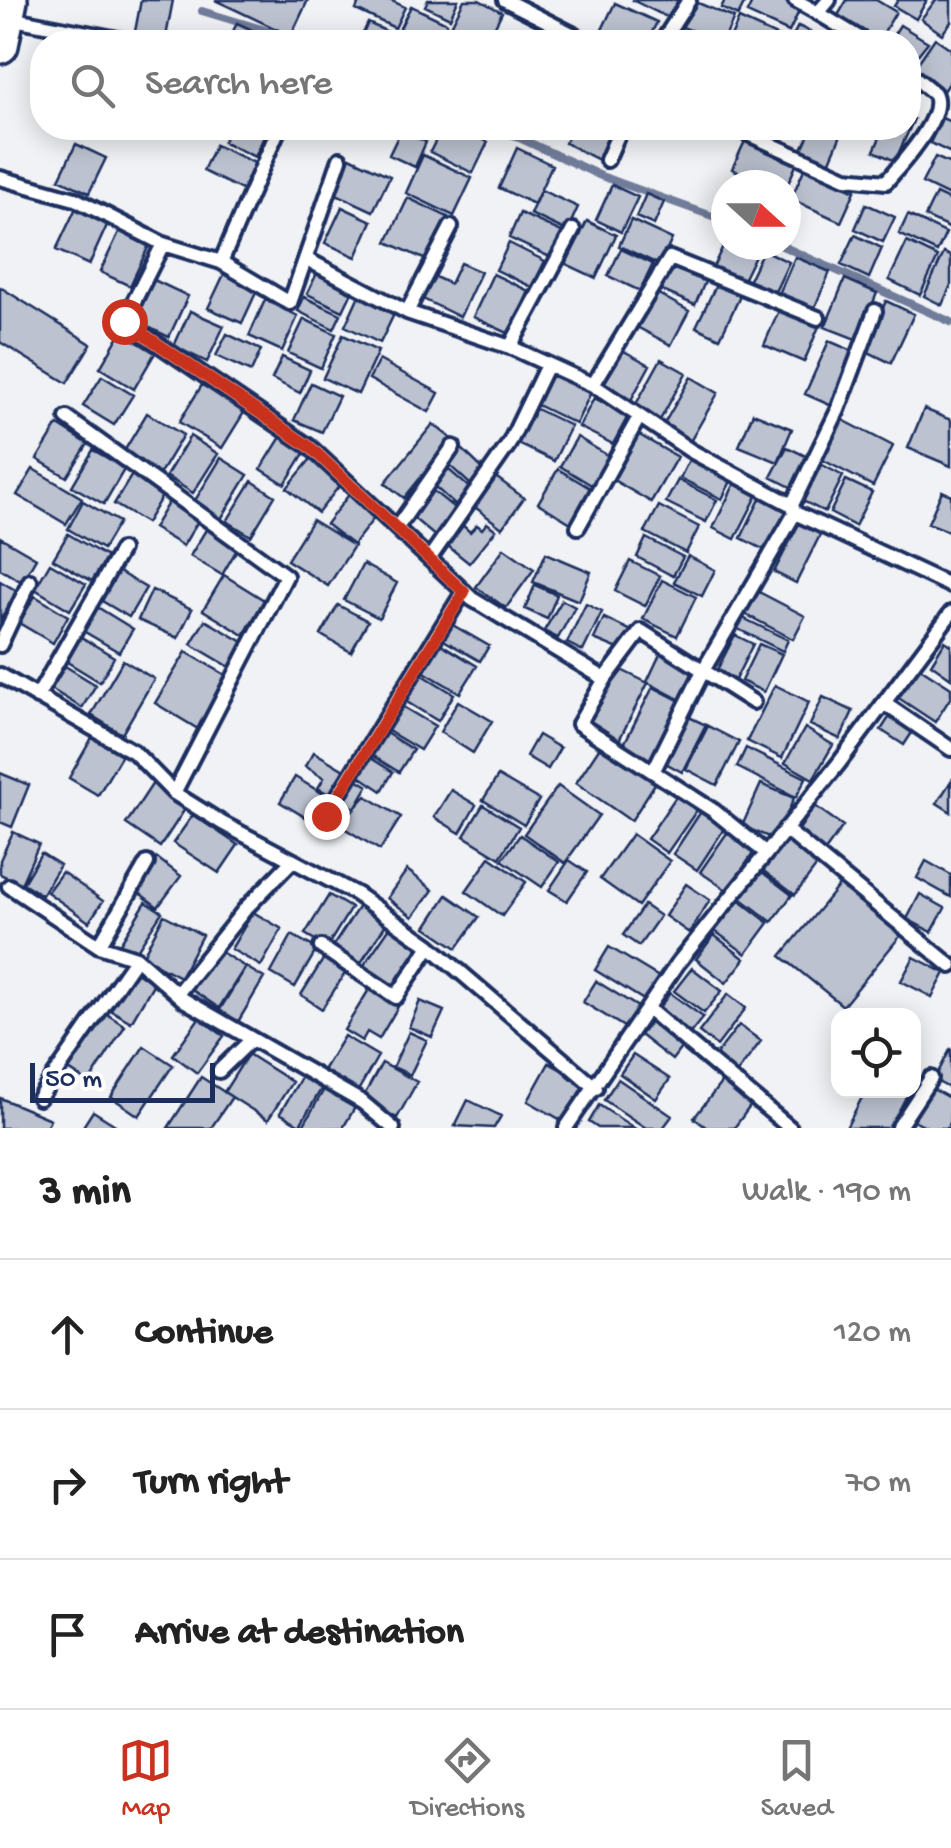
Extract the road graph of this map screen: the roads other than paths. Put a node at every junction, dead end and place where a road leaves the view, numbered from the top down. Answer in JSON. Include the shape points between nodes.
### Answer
{"nodes":[{"id":1,"x":505,"y":0,"type":"edge"},
{"id":2,"x":688,"y":0,"type":"edge"},
{"id":3,"x":795,"y":0,"type":"edge"},
{"id":4,"x":829,"y":0,"type":"edge"},
{"id":5,"x":818,"y":13,"type":"junction"},
{"id":6,"x":4,"y":21,"type":"edge"},
{"id":7,"x":60,"y":30,"type":"edge"},
{"id":8,"x":564,"y":30,"type":"edge"},
{"id":9,"x":669,"y":30,"type":"edge"},
{"id":10,"x":846,"y":30,"type":"edge"},
{"id":11,"x":921,"y":82,"type":"edge"},
{"id":12,"x":921,"y":138,"type":"edge"},
{"id":13,"x":274,"y":140,"type":"edge"},
{"id":14,"x":616,"y":140,"type":"edge"},
{"id":15,"x":762,"y":140,"type":"edge"},
{"id":16,"x":920,"y":140,"type":"edge"},
{"id":17,"x":340,"y":158,"type":"dead end"},
{"id":18,"x":607,"y":160,"type":"dead end"},
{"id":19,"x":0,"y":178,"type":"edge"},
{"id":20,"x":451,"y":227,"type":"dead end"},
{"id":21,"x":574,"y":230,"type":"dead end"},
{"id":22,"x":163,"y":244,"type":"junction"},
{"id":23,"x":308,"y":260,"type":"junction"},
{"id":24,"x":221,"y":262,"type":"junction"},
{"id":25,"x":876,"y":311,"type":"dead end"},
{"id":26,"x":407,"y":312,"type":"junction"},
{"id":27,"x":818,"y":318,"type":"dead end"},
{"id":28,"x":510,"y":346,"type":"junction"},
{"id":29,"x":547,"y":365,"type":"junction"},
{"id":30,"x":593,"y":385,"type":"junction"},
{"id":31,"x":67,"y":418,"type":"dead end"},
{"id":32,"x":638,"y":419,"type":"junction"},
{"id":33,"x":453,"y":448,"type":"dead end"},
{"id":34,"x":794,"y":509,"type":"junction"},
{"id":35,"x":398,"y":526,"type":"junction"},
{"id":36,"x":578,"y":527,"type":"dead end"},
{"id":37,"x":122,"y":550,"type":"dead end"},
{"id":38,"x":428,"y":559,"type":"junction"},
{"id":39,"x":30,"y":580,"type":"dead end"},
{"id":40,"x":951,"y":586,"type":"edge"},
{"id":41,"x":464,"y":592,"type":"junction"},
{"id":42,"x":951,"y":613,"type":"edge"},
{"id":43,"x":0,"y":645,"type":"edge"},
{"id":44,"x":704,"y":669,"type":"junction"},
{"id":45,"x":0,"y":674,"type":"edge"},
{"id":46,"x":605,"y":680,"type":"junction"},
{"id":47,"x":37,"y":697,"type":"junction"},
{"id":48,"x":753,"y":702,"type":"dead end"},
{"id":49,"x":885,"y":704,"type":"junction"},
{"id":50,"x":951,"y":748,"type":"edge"},
{"id":51,"x":654,"y":770,"type":"junction"},
{"id":52,"x":174,"y":793,"type":"junction"},
{"id":53,"x":326,"y":816,"type":"dead end"},
{"id":54,"x":785,"y":829,"type":"junction"},
{"id":55,"x":766,"y":852,"type":"junction"},
{"id":56,"x":292,"y":861,"type":"junction"},
{"id":57,"x":147,"y":863,"type":"dead end"},
{"id":58,"x":10,"y":886,"type":"dead end"},
{"id":59,"x":100,"y":946,"type":"junction"},
{"id":60,"x":430,"y":946,"type":"junction"},
{"id":61,"x":321,"y":947,"type":"dead end"},
{"id":62,"x":136,"y":958,"type":"junction"},
{"id":63,"x":951,"y":966,"type":"edge"},
{"id":64,"x":177,"y":994,"type":"junction"},
{"id":65,"x":648,"y":1009,"type":"junction"},
{"id":66,"x":251,"y":1040,"type":"junction"},
{"id":67,"x":219,"y":1071,"type":"dead end"},
{"id":68,"x":931,"y":1078,"type":"dead end"},
{"id":69,"x":596,"y":1088,"type":"junction"},
{"id":70,"x":39,"y":1098,"type":"dead end"},
{"id":71,"x":393,"y":1128,"type":"edge"},
{"id":72,"x":566,"y":1128,"type":"edge"},
{"id":73,"x":790,"y":1128,"type":"edge"},
{"id":74,"x":898,"y":1128,"type":"edge"}],
"edges":[{"from":1,"to":8,"type":"lane"},
{"from":2,"to":9,"type":"lane"},
{"from":3,"to":5,"type":"lane"},
{"from":4,"to":5,"type":"lane"},
{"from":5,"to":10,"type":"lane"},
{"from":6,"to":7,"type":"lane"},
{"from":11,"to":12,"type":"lane","via":[[934,93],[936,110]]},
{"from":13,"to":24,"type":"lane"},
{"from":14,"to":18,"type":"lane"},
{"from":15,"to":16,"type":"lane","via":[[846,178],[886,182]]},
{"from":17,"to":23,"type":"lane"},
{"from":19,"to":22,"type":"lane","via":[[75,200]]},
{"from":20,"to":26,"type":"lane"},
{"from":21,"to":28,"type":"lane"},
{"from":22,"to":24,"type":"lane"},
{"from":22,"to":35,"type":"lane","via":[[124,321],[310,447]]},
{"from":23,"to":24,"type":"lane","via":[[290,303]]},
{"from":23,"to":26,"type":"lane"},
{"from":25,"to":34,"type":"lane"},
{"from":26,"to":28,"type":"lane"},
{"from":27,"to":30,"type":"lane","via":[[670,258]]},
{"from":28,"to":29,"type":"lane"},
{"from":29,"to":30,"type":"lane"},
{"from":29,"to":38,"type":"lane","via":[[510,444]]},
{"from":30,"to":32,"type":"lane"},
{"from":31,"to":52,"type":"lane","via":[[286,576]]},
{"from":32,"to":34,"type":"lane"},
{"from":32,"to":36,"type":"lane"},
{"from":33,"to":35,"type":"lane"},
{"from":34,"to":40,"type":"lane"},
{"from":34,"to":44,"type":"lane"},
{"from":35,"to":38,"type":"lane"},
{"from":37,"to":47,"type":"lane"},
{"from":38,"to":41,"type":"lane"},
{"from":39,"to":43,"type":"lane"},
{"from":41,"to":46,"type":"lane"},
{"from":41,"to":53,"type":"lane"},
{"from":42,"to":49,"type":"lane"},
{"from":44,"to":46,"type":"lane","via":[[641,631]]},
{"from":44,"to":48,"type":"lane"},
{"from":44,"to":51,"type":"lane"},
{"from":45,"to":47,"type":"lane"},
{"from":46,"to":51,"type":"lane","via":[[579,724]]},
{"from":47,"to":52,"type":"lane","via":[[134,752]]},
{"from":49,"to":50,"type":"lane"},
{"from":49,"to":54,"type":"lane"},
{"from":51,"to":55,"type":"lane"},
{"from":52,"to":56,"type":"lane"},
{"from":54,"to":55,"type":"lane"},
{"from":54,"to":63,"type":"lane"},
{"from":55,"to":65,"type":"lane"},
{"from":56,"to":60,"type":"lane","via":[[356,894]]},
{"from":56,"to":64,"type":"lane"},
{"from":57,"to":59,"type":"lane"},
{"from":58,"to":59,"type":"lane"},
{"from":59,"to":62,"type":"lane"},
{"from":60,"to":61,"type":"lane","via":[[396,997]]},
{"from":60,"to":69,"type":"lane"},
{"from":62,"to":64,"type":"lane"},
{"from":62,"to":70,"type":"lane"},
{"from":64,"to":66,"type":"lane"},
{"from":65,"to":69,"type":"lane"},
{"from":65,"to":73,"type":"lane"},
{"from":66,"to":67,"type":"lane"},
{"from":66,"to":71,"type":"lane","via":[[362,1102]]},
{"from":68,"to":74,"type":"lane"},
{"from":69,"to":72,"type":"lane"}]}
